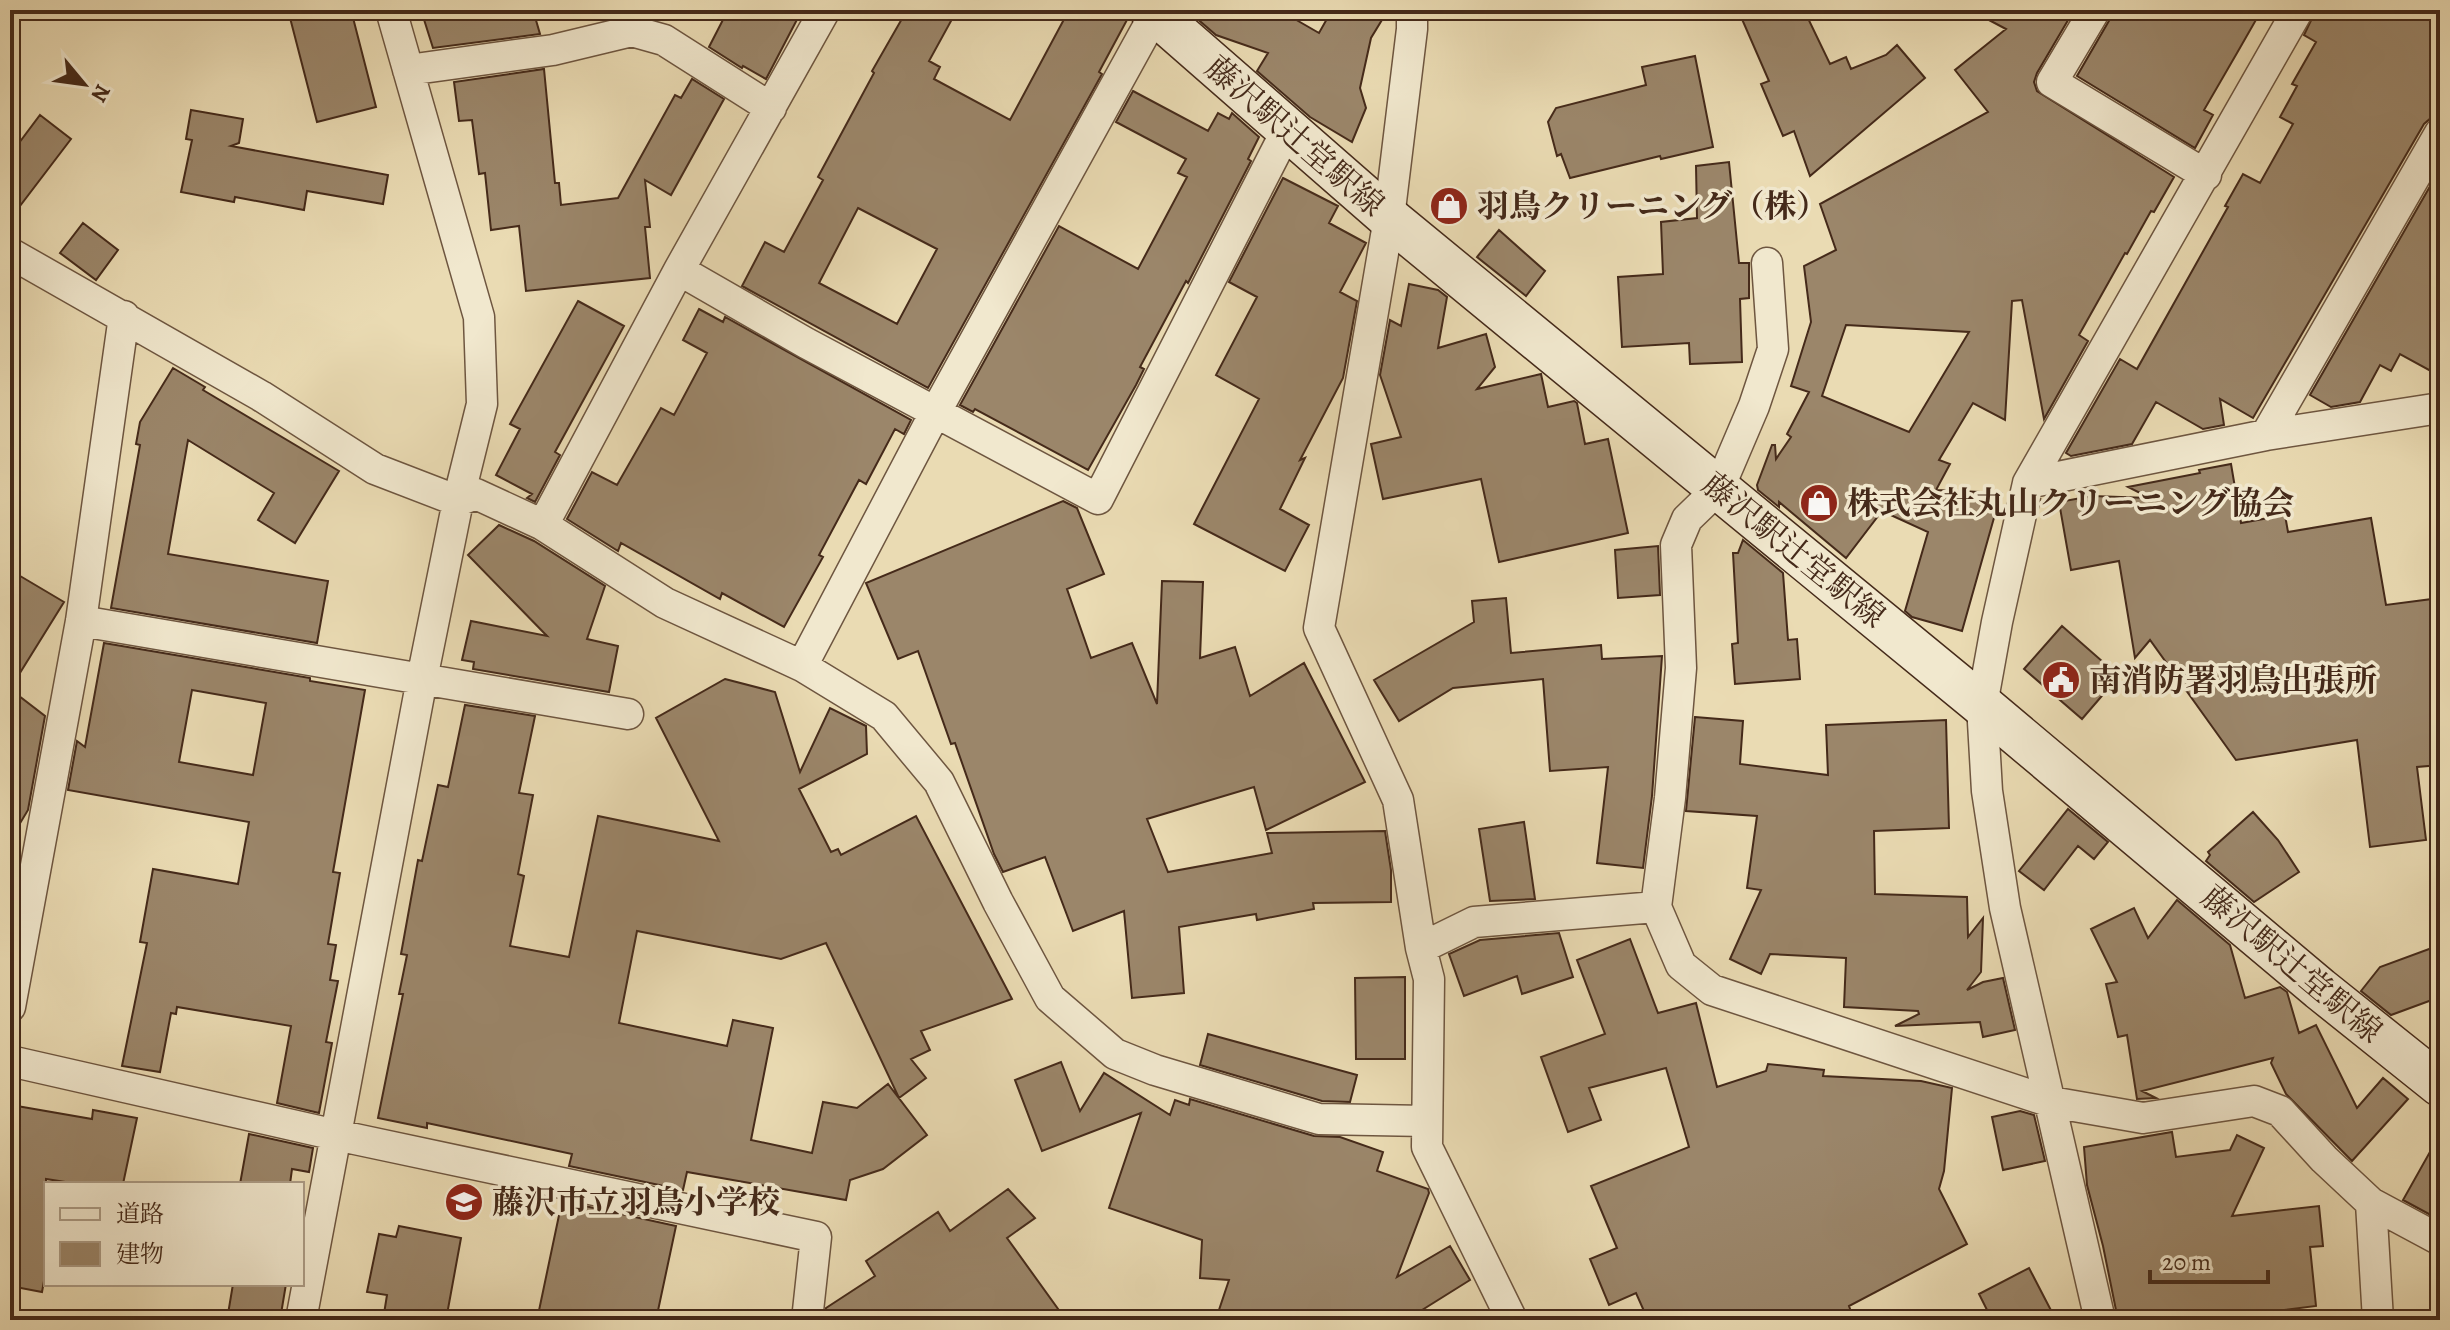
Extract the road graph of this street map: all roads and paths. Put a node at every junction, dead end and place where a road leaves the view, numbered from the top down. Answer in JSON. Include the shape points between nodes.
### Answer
{"nodes":[{"id":1,"x":391,"y":10,"type":"edge"},
{"id":2,"x":825,"y":10,"type":"edge"},
{"id":3,"x":1412,"y":10,"type":"edge"},
{"id":4,"x":2095,"y":10,"type":"edge"},
{"id":5,"x":2298,"y":10,"type":"edge"},
{"id":6,"x":1153,"y":12,"type":"edge"},
{"id":7,"x":408,"y":70,"type":"junction"},
{"id":8,"x":771,"y":108,"type":"junction"},
{"id":9,"x":1287,"y":130,"type":"junction"},
{"id":10,"x":2440,"y":133,"type":"edge"},
{"id":11,"x":2206,"y":175,"type":"junction"},
{"id":12,"x":1389,"y":218,"type":"junction"},
{"id":13,"x":10,"y":253,"type":"edge"},
{"id":14,"x":1767,"y":263,"type":"dead end"},
{"id":15,"x":679,"y":270,"type":"junction"},
{"id":16,"x":124,"y":316,"type":"junction"},
{"id":17,"x":2440,"y":408,"type":"edge"},
{"id":18,"x":935,"y":413,"type":"junction"},
{"id":19,"x":2266,"y":435,"type":"junction"},
{"id":20,"x":2028,"y":483,"type":"junction"},
{"id":21,"x":1719,"y":488,"type":"junction"},
{"id":22,"x":458,"y":501,"type":"junction"},
{"id":23,"x":543,"y":525,"type":"junction"},
{"id":24,"x":81,"y":621,"type":"junction"},
{"id":25,"x":802,"y":666,"type":"junction"},
{"id":26,"x":422,"y":679,"type":"junction"},
{"id":27,"x":1982,"y":705,"type":"junction"},
{"id":28,"x":628,"y":714,"type":"dead end"},
{"id":29,"x":1656,"y":907,"type":"junction"},
{"id":30,"x":1421,"y":948,"type":"junction"},
{"id":31,"x":10,"y":1007,"type":"edge"},
{"id":32,"x":10,"y":1061,"type":"edge"},
{"id":33,"x":2440,"y":1085,"type":"edge"},
{"id":34,"x":2051,"y":1102,"type":"junction"},
{"id":35,"x":1426,"y":1121,"type":"junction"},
{"id":36,"x":336,"y":1135,"type":"junction"},
{"id":37,"x":2371,"y":1203,"type":"junction"},
{"id":38,"x":2440,"y":1240,"type":"edge"},
{"id":39,"x":301,"y":1320,"type":"edge"},
{"id":40,"x":807,"y":1320,"type":"edge"},
{"id":41,"x":1512,"y":1320,"type":"edge"},
{"id":42,"x":2100,"y":1320,"type":"edge"},
{"id":43,"x":2378,"y":1320,"type":"edge"}],
"edges":[{"from":1,"to":7,"type":"street"},
{"from":2,"to":8,"type":"street"},
{"from":3,"to":12,"type":"street"},
{"from":4,"to":11,"type":"street","via":[[2052,82]]},
{"from":5,"to":11,"type":"street"},
{"from":6,"to":9,"type":"main road","name":"藤沢駅辻堂駅線"},
{"from":6,"to":18,"type":"street"},
{"from":7,"to":8,"type":"street","via":[[553,50],[632,31],[664,40]]},
{"from":7,"to":22,"type":"street","via":[[479,317],[482,404]]},
{"from":8,"to":15,"type":"street"},
{"from":9,"to":12,"type":"main road","name":"藤沢駅辻堂駅線"},
{"from":9,"to":18,"type":"street","via":[[1098,499]]},
{"from":10,"to":19,"type":"street"},
{"from":11,"to":20,"type":"street"},
{"from":12,"to":21,"type":"main road","name":"藤沢駅辻堂駅線"},
{"from":12,"to":30,"type":"street","via":[[1319,628],[1398,800]]},
{"from":13,"to":16,"type":"street"},
{"from":14,"to":21,"type":"street","via":[[1773,349]]},
{"from":15,"to":18,"type":"street"},
{"from":15,"to":23,"type":"street"},
{"from":16,"to":22,"type":"street","via":[[375,469]]},
{"from":16,"to":24,"type":"street"},
{"from":17,"to":19,"type":"street"},
{"from":18,"to":25,"type":"street"},
{"from":19,"to":20,"type":"street"},
{"from":20,"to":27,"type":"street"},
{"from":21,"to":27,"type":"main road","name":"藤沢駅辻堂駅線"},
{"from":21,"to":29,"type":"street","via":[[1687,519],[1676,545],[1681,668]]},
{"from":22,"to":23,"type":"street","via":[[476,494]]},
{"from":22,"to":26,"type":"street"},
{"from":23,"to":25,"type":"street","via":[[665,603]]},
{"from":24,"to":26,"type":"street"},
{"from":24,"to":31,"type":"street"},
{"from":25,"to":35,"type":"street","via":[[884,716],[939,782],[1050,998],[1115,1054],[1319,1119]]},
{"from":26,"to":28,"type":"street"},
{"from":26,"to":36,"type":"street"},
{"from":27,"to":33,"type":"main road","name":"藤沢駅辻堂駅線"},
{"from":27,"to":34,"type":"street","via":[[1987,791],[2005,908]]},
{"from":29,"to":30,"type":"street","via":[[1474,922]]},
{"from":29,"to":34,"type":"street","via":[[1681,965],[1712,990]]},
{"from":30,"to":35,"type":"street","via":[[1429,979]]},
{"from":32,"to":36,"type":"street"},
{"from":34,"to":37,"type":"street","via":[[2143,1118],[2254,1101],[2280,1111]]},
{"from":34,"to":42,"type":"street"},
{"from":35,"to":41,"type":"street","via":[[1427,1147]]},
{"from":36,"to":39,"type":"street"},
{"from":36,"to":40,"type":"street","via":[[816,1237]]},
{"from":37,"to":38,"type":"street"},
{"from":37,"to":43,"type":"street"}]}
